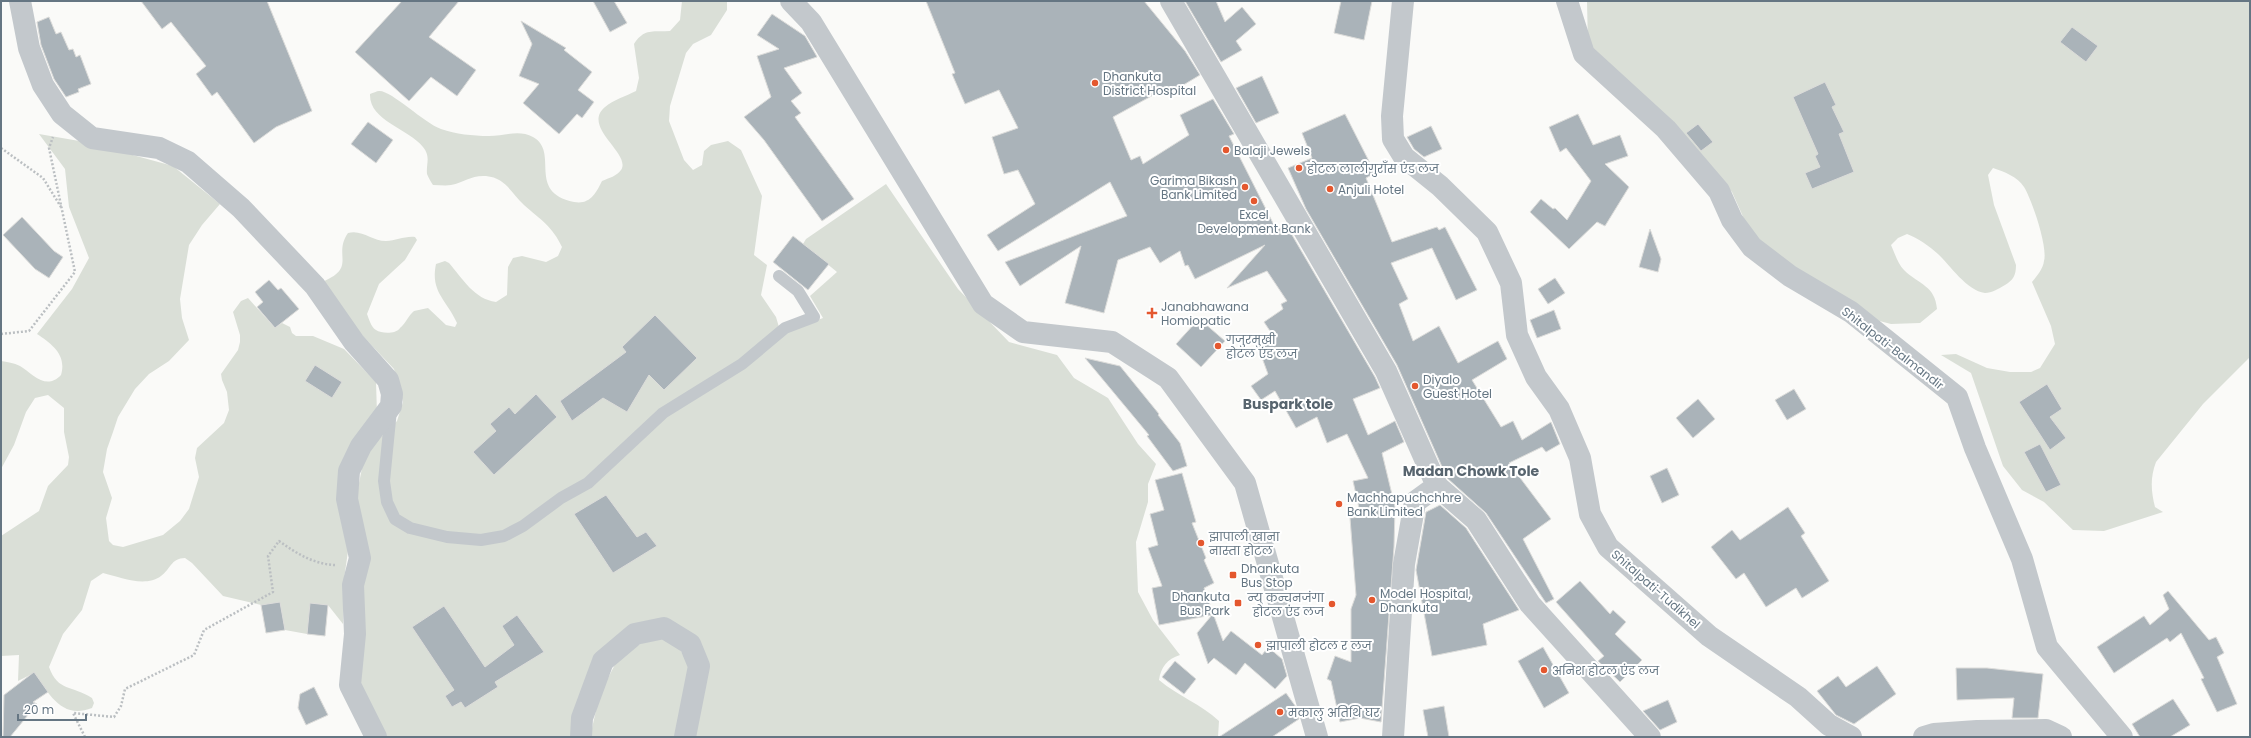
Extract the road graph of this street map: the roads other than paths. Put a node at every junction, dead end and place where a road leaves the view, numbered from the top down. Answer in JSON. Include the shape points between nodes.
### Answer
{"nodes":[{"id":1,"x":20,"y":1,"type":"edge"},
{"id":2,"x":791,"y":1,"type":"edge"},
{"id":3,"x":1171,"y":1,"type":"edge"},
{"id":4,"x":1402,"y":1,"type":"edge"},
{"id":5,"x":1567,"y":1,"type":"edge"},
{"id":6,"x":779,"y":276,"type":"dead end"},
{"id":7,"x":391,"y":406,"type":"junction"},
{"id":8,"x":1437,"y":486,"type":"junction"},
{"id":9,"x":376,"y":737,"type":"edge"},
{"id":10,"x":581,"y":737,"type":"edge"},
{"id":11,"x":685,"y":737,"type":"edge"},
{"id":12,"x":1317,"y":737,"type":"edge"},
{"id":13,"x":1394,"y":737,"type":"edge"},
{"id":14,"x":1650,"y":737,"type":"edge"},
{"id":15,"x":1851,"y":737,"type":"edge"},
{"id":16,"x":1924,"y":737,"type":"edge"},
{"id":17,"x":2061,"y":737,"type":"edge"},
{"id":18,"x":2122,"y":737,"type":"edge"}],
"edges":[{"from":1,"to":7,"type":"street","via":[[29,48],[43,84],[62,114],[92,138],[159,148],[188,162],[241,208],[315,286],[354,342],[388,380],[392,394]]},
{"from":2,"to":12,"type":"street","via":[[811,22],[982,304],[1023,332],[1112,342],[1168,378],[1245,483]]},
{"from":3,"to":8,"type":"street","via":[[1386,371]]},
{"from":4,"to":15,"type":"street","name":"Shitalpati-Tudikhel","via":[[1392,116],[1393,139],[1404,158],[1440,186],[1487,232],[1511,282],[1517,335],[1536,377],[1559,409],[1580,458],[1590,514],[1608,547],[1709,636],[1798,696],[1829,725]]},
{"from":5,"to":18,"type":"street","name":"Shitalpati-Balmandir","via":[[1584,54],[1666,129],[1719,191],[1732,220],[1752,247],[1790,276],[1851,312],[1957,397],[1975,448],[2022,559],[2048,647]]},
{"from":6,"to":7,"type":"lane","via":[[798,291],[814,317],[785,328],[742,364],[663,413],[588,483],[504,536],[481,540],[447,537],[410,528],[395,519],[387,502],[384,481]]},
{"from":7,"to":9,"type":"street","via":[[361,446],[349,471],[347,499],[360,558],[353,585],[355,634],[350,685]]},
{"from":8,"to":13,"type":"street","via":[[1415,502],[1404,564]]},
{"from":8,"to":14,"type":"street","via":[[1476,520],[1530,604]]},
{"from":10,"to":11,"type":"street","via":[[582,718],[603,661],[635,634],[664,628],[690,644],[699,666]]},
{"from":16,"to":17,"type":"street","via":[[1977,731],[2046,730]]}]}
